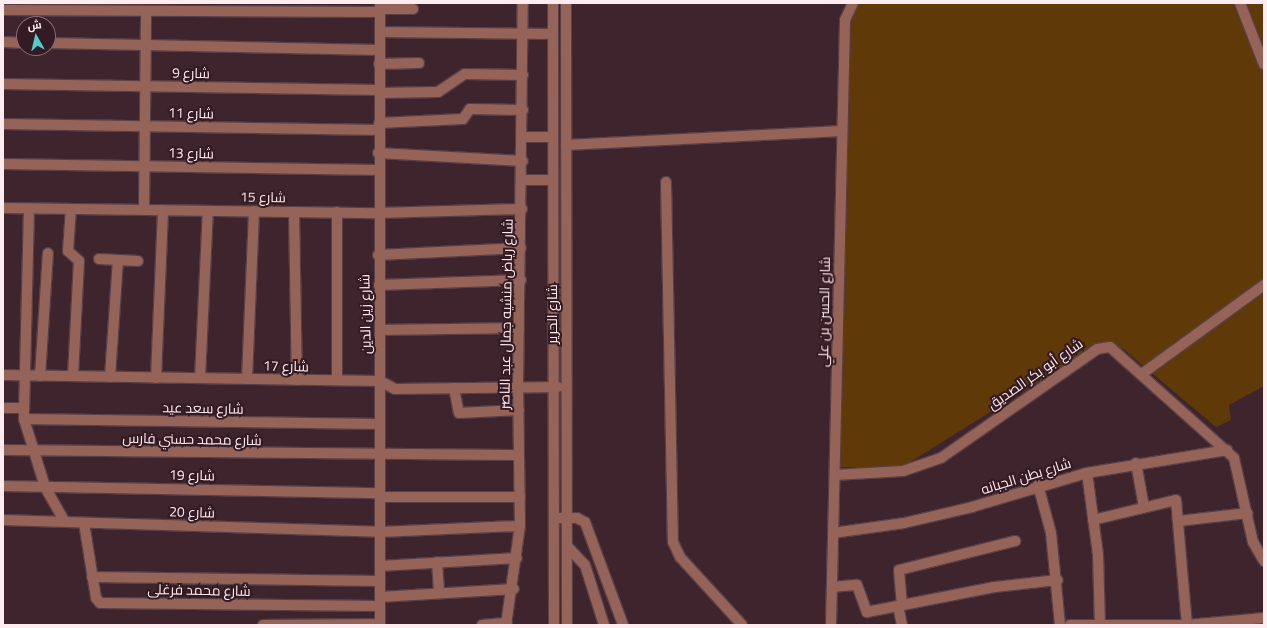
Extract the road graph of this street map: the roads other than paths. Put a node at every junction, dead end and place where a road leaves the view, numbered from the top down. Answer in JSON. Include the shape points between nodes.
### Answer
{"nodes":[{"id":1,"x":523,"y":3,"type":"edge"},
{"id":2,"x":553,"y":3,"type":"edge"},
{"id":3,"x":566,"y":3,"type":"edge"},
{"id":4,"x":853,"y":3,"type":"edge"},
{"id":5,"x":1240,"y":3,"type":"edge"},
{"id":6,"x":380,"y":8,"type":"edge"},
{"id":7,"x":413,"y":9,"type":"dead end"},
{"id":8,"x":3,"y":10,"type":"edge"},
{"id":9,"x":146,"y":11,"type":"junction"},
{"id":10,"x":380,"y":32,"type":"junction"},
{"id":11,"x":523,"y":33,"type":"junction"},
{"id":12,"x":553,"y":34,"type":"junction"},
{"id":13,"x":3,"y":42,"type":"edge"},
{"id":14,"x":16,"y":43,"type":"edge"},
{"id":15,"x":56,"y":43,"type":"edge"},
{"id":16,"x":145,"y":45,"type":"junction"},
{"id":17,"x":380,"y":50,"type":"junction"},
{"id":18,"x":419,"y":63,"type":"dead end"},
{"id":19,"x":379,"y":64,"type":"junction"},
{"id":20,"x":1264,"y":64,"type":"edge"},
{"id":21,"x":523,"y":75,"type":"junction"},
{"id":22,"x":3,"y":84,"type":"edge"},
{"id":23,"x":145,"y":86,"type":"junction"},
{"id":24,"x":379,"y":92,"type":"junction"},
{"id":25,"x":523,"y":110,"type":"junction"},
{"id":26,"x":3,"y":124,"type":"edge"},
{"id":27,"x":145,"y":126,"type":"junction"},
{"id":28,"x":379,"y":127,"type":"junction"},
{"id":29,"x":842,"y":131,"type":"junction"},
{"id":30,"x":523,"y":137,"type":"junction"},
{"id":31,"x":552,"y":137,"type":"junction"},
{"id":32,"x":566,"y":145,"type":"junction"},
{"id":33,"x":378,"y":153,"type":"junction"},
{"id":34,"x":523,"y":161,"type":"junction"},
{"id":35,"x":3,"y":164,"type":"edge"},
{"id":36,"x":144,"y":166,"type":"junction"},
{"id":37,"x":378,"y":170,"type":"junction"},
{"id":38,"x":523,"y":180,"type":"junction"},
{"id":39,"x":552,"y":180,"type":"junction"},
{"id":40,"x":666,"y":182,"type":"dead end"},
{"id":41,"x":552,"y":206,"type":"junction"},
{"id":42,"x":566,"y":206,"type":"junction"},
{"id":43,"x":3,"y":208,"type":"edge"},
{"id":44,"x":29,"y":209,"type":"junction"},
{"id":45,"x":71,"y":209,"type":"junction"},
{"id":46,"x":522,"y":209,"type":"junction"},
{"id":47,"x":144,"y":210,"type":"junction"},
{"id":48,"x":164,"y":210,"type":"junction"},
{"id":49,"x":208,"y":211,"type":"junction"},
{"id":50,"x":254,"y":211,"type":"junction"},
{"id":51,"x":294,"y":212,"type":"junction"},
{"id":52,"x":338,"y":212,"type":"junction"},
{"id":53,"x":378,"y":213,"type":"junction"},
{"id":54,"x":552,"y":225,"type":"junction"},
{"id":55,"x":566,"y":225,"type":"junction"},
{"id":56,"x":521,"y":248,"type":"junction"},
{"id":57,"x":48,"y":253,"type":"dead end"},
{"id":58,"x":378,"y":255,"type":"junction"},
{"id":59,"x":99,"y":259,"type":"dead end"},
{"id":60,"x":118,"y":260,"type":"junction"},
{"id":61,"x":138,"y":261,"type":"dead end"},
{"id":62,"x":520,"y":280,"type":"junction"},
{"id":63,"x":379,"y":285,"type":"junction"},
{"id":64,"x":1264,"y":285,"type":"edge"},
{"id":65,"x":519,"y":328,"type":"junction"},
{"id":66,"x":380,"y":330,"type":"junction"},
{"id":67,"x":1143,"y":373,"type":"junction"},
{"id":68,"x":3,"y":375,"type":"edge"},
{"id":69,"x":24,"y":376,"type":"junction"},
{"id":70,"x":40,"y":376,"type":"junction"},
{"id":71,"x":73,"y":376,"type":"junction"},
{"id":72,"x":110,"y":377,"type":"junction"},
{"id":73,"x":156,"y":378,"type":"junction"},
{"id":74,"x":200,"y":378,"type":"junction"},
{"id":75,"x":247,"y":379,"type":"junction"},
{"id":76,"x":297,"y":380,"type":"junction"},
{"id":77,"x":337,"y":380,"type":"junction"},
{"id":78,"x":380,"y":381,"type":"junction"},
{"id":79,"x":566,"y":387,"type":"junction"},
{"id":80,"x":454,"y":388,"type":"junction"},
{"id":81,"x":518,"y":388,"type":"junction"},
{"id":82,"x":552,"y":388,"type":"junction"},
{"id":83,"x":3,"y":408,"type":"edge"},
{"id":84,"x":24,"y":408,"type":"junction"},
{"id":85,"x":518,"y":410,"type":"junction"},
{"id":86,"x":24,"y":419,"type":"junction"},
{"id":87,"x":380,"y":424,"type":"junction"},
{"id":88,"x":3,"y":450,"type":"edge"},
{"id":89,"x":1227,"y":450,"type":"junction"},
{"id":90,"x":31,"y":451,"type":"junction"},
{"id":91,"x":380,"y":455,"type":"junction"},
{"id":92,"x":519,"y":455,"type":"junction"},
{"id":93,"x":1136,"y":463,"type":"junction"},
{"id":94,"x":1087,"y":473,"type":"junction"},
{"id":95,"x":835,"y":475,"type":"junction"},
{"id":96,"x":1038,"y":485,"type":"junction"},
{"id":97,"x":3,"y":486,"type":"edge"},
{"id":98,"x":45,"y":487,"type":"junction"},
{"id":99,"x":380,"y":495,"type":"junction"},
{"id":100,"x":520,"y":496,"type":"junction"},
{"id":101,"x":1144,"y":507,"type":"junction"},
{"id":102,"x":1248,"y":514,"type":"junction"},
{"id":103,"x":553,"y":518,"type":"junction"},
{"id":104,"x":566,"y":518,"type":"junction"},
{"id":105,"x":3,"y":520,"type":"edge"},
{"id":106,"x":1093,"y":520,"type":"junction"},
{"id":107,"x":1179,"y":521,"type":"junction"},
{"id":108,"x":65,"y":522,"type":"junction"},
{"id":109,"x":84,"y":523,"type":"junction"},
{"id":110,"x":520,"y":526,"type":"junction"},
{"id":111,"x":380,"y":532,"type":"junction"},
{"id":112,"x":833,"y":533,"type":"junction"},
{"id":113,"x":1015,"y":541,"type":"dead end"},
{"id":114,"x":567,"y":546,"type":"junction"},
{"id":115,"x":517,"y":558,"type":"junction"},
{"id":116,"x":1264,"y":561,"type":"edge"},
{"id":117,"x":437,"y":562,"type":"junction"},
{"id":118,"x":380,"y":566,"type":"junction"},
{"id":119,"x":92,"y":577,"type":"junction"},
{"id":120,"x":1058,"y":580,"type":"junction"},
{"id":121,"x":380,"y":581,"type":"junction"},
{"id":122,"x":832,"y":587,"type":"junction"},
{"id":123,"x":514,"y":588,"type":"junction"},
{"id":124,"x":439,"y":593,"type":"junction"},
{"id":125,"x":380,"y":602,"type":"junction"},
{"id":126,"x":900,"y":605,"type":"junction"},
{"id":127,"x":1264,"y":618,"type":"edge"},
{"id":128,"x":1254,"y":622,"type":"edge"},
{"id":129,"x":506,"y":624,"type":"edge"},
{"id":130,"x":1100,"y":624,"type":"edge"},
{"id":131,"x":263,"y":625,"type":"edge"},
{"id":132,"x":380,"y":625,"type":"edge"},
{"id":133,"x":482,"y":625,"type":"edge"},
{"id":134,"x":554,"y":625,"type":"edge"},
{"id":135,"x":567,"y":625,"type":"edge"},
{"id":136,"x":604,"y":625,"type":"edge"},
{"id":137,"x":623,"y":625,"type":"edge"},
{"id":138,"x":742,"y":625,"type":"edge"},
{"id":139,"x":831,"y":625,"type":"edge"},
{"id":140,"x":902,"y":625,"type":"edge"},
{"id":141,"x":1060,"y":625,"type":"edge"},
{"id":142,"x":1070,"y":625,"type":"edge"},
{"id":143,"x":1154,"y":625,"type":"edge"},
{"id":144,"x":1187,"y":625,"type":"edge"}],
"edges":[{"from":1,"to":11,"type":"street","name":"شارع رياض منشيه جمال عبد الناصر"},
{"from":2,"to":12,"type":"street","name":"شارع الحرير"},
{"from":3,"to":32,"type":"street","name":"شارع الحرير"},
{"from":4,"to":29,"type":"street","name":"شارع الحسن بن علي","via":[[845,20]]},
{"from":5,"to":20,"type":"street"},
{"from":6,"to":7,"type":"street"},
{"from":6,"to":9,"type":"street"},
{"from":6,"to":10,"type":"street","name":"شارع زين الدين"},
{"from":8,"to":9,"type":"street"},
{"from":9,"to":16,"type":"street"},
{"from":10,"to":11,"type":"street"},
{"from":10,"to":17,"type":"street","name":"شارع زين الدين"},
{"from":11,"to":12,"type":"street"},
{"from":11,"to":21,"type":"street","name":"شارع رياض منشيه جمال عبد الناصر"},
{"from":12,"to":31,"type":"street","name":"شارع الحرير"},
{"from":13,"to":14,"type":"street"},
{"from":15,"to":16,"type":"street"},
{"from":16,"to":17,"type":"street"},
{"from":16,"to":23,"type":"street"},
{"from":17,"to":19,"type":"street","name":"شارع زين الدين"},
{"from":18,"to":19,"type":"street"},
{"from":19,"to":24,"type":"street","name":"شارع زين الدين"},
{"from":21,"to":24,"type":"street","name":"شارع 9","via":[[466,74],[438,92]]},
{"from":21,"to":25,"type":"street","name":"شارع رياض منشيه جمال عبد الناصر"},
{"from":22,"to":23,"type":"street","name":"شارع 9"},
{"from":23,"to":24,"type":"street","name":"شارع 9"},
{"from":23,"to":27,"type":"street"},
{"from":24,"to":28,"type":"street","name":"شارع زين الدين"},
{"from":25,"to":28,"type":"street","name":"شارع 11","via":[[470,109],[463,119]]},
{"from":25,"to":30,"type":"street","name":"شارع رياض منشيه جمال عبد الناصر"},
{"from":26,"to":27,"type":"street","name":"شارع 11"},
{"from":27,"to":28,"type":"street","name":"شارع 11"},
{"from":27,"to":36,"type":"street"},
{"from":28,"to":33,"type":"street","name":"شارع زين الدين"},
{"from":29,"to":32,"type":"street"},
{"from":29,"to":95,"type":"street","name":"شارع الحسن بن علي"},
{"from":30,"to":31,"type":"street"},
{"from":30,"to":34,"type":"street","name":"شارع رياض منشيه جمال عبد الناصر"},
{"from":31,"to":39,"type":"street","name":"شارع الحرير"},
{"from":32,"to":42,"type":"street","name":"شارع الحرير"},
{"from":33,"to":34,"type":"street"},
{"from":33,"to":37,"type":"street","name":"شارع زين الدين"},
{"from":34,"to":38,"type":"street","name":"شارع رياض منشيه جمال عبد الناصر"},
{"from":35,"to":36,"type":"street","name":"شارع 13"},
{"from":36,"to":37,"type":"street","name":"شارع 13"},
{"from":36,"to":47,"type":"street"},
{"from":37,"to":53,"type":"street","name":"شارع زين الدين"},
{"from":38,"to":39,"type":"street"},
{"from":38,"to":46,"type":"street","name":"شارع رياض منشيه جمال عبد الناصر"},
{"from":39,"to":41,"type":"street","name":"شارع الحرير"},
{"from":40,"to":138,"type":"street","via":[[673,542],[680,557]]},
{"from":41,"to":42,"type":"street"},
{"from":41,"to":54,"type":"street","name":"شارع الحرير"},
{"from":42,"to":55,"type":"street","name":"شارع الحرير"},
{"from":43,"to":44,"type":"street","name":"شارع 15"},
{"from":44,"to":45,"type":"street","name":"شارع 15"},
{"from":44,"to":69,"type":"street"},
{"from":45,"to":47,"type":"street","name":"شارع 15"},
{"from":45,"to":71,"type":"street","via":[[68,251],[79,261]]},
{"from":46,"to":53,"type":"street","name":"شارع 15"},
{"from":46,"to":56,"type":"street","name":"شارع رياض منشيه جمال عبد الناصر"},
{"from":47,"to":48,"type":"street","name":"شارع 15"},
{"from":48,"to":49,"type":"street","name":"شارع 15"},
{"from":48,"to":73,"type":"street"},
{"from":49,"to":50,"type":"street","name":"شارع 15"},
{"from":49,"to":74,"type":"street"},
{"from":50,"to":51,"type":"street","name":"شارع 15"},
{"from":50,"to":75,"type":"street"},
{"from":51,"to":52,"type":"street","name":"شارع 15"},
{"from":51,"to":76,"type":"street"},
{"from":52,"to":53,"type":"street","name":"شارع 15"},
{"from":52,"to":77,"type":"street"},
{"from":53,"to":58,"type":"street","name":"شارع زين الدين"},
{"from":54,"to":55,"type":"street"},
{"from":54,"to":82,"type":"street","name":"شارع الحرير"},
{"from":55,"to":79,"type":"street","name":"شارع الحرير"},
{"from":56,"to":58,"type":"street"},
{"from":56,"to":62,"type":"street","name":"شارع رياض منشيه جمال عبد الناصر"},
{"from":57,"to":70,"type":"street"},
{"from":58,"to":63,"type":"street","name":"شارع زين الدين"},
{"from":59,"to":60,"type":"street"},
{"from":60,"to":61,"type":"street"},
{"from":60,"to":72,"type":"street"},
{"from":62,"to":63,"type":"street"},
{"from":62,"to":65,"type":"street","name":"شارع رياض منشيه جمال عبد الناصر"},
{"from":63,"to":66,"type":"street","name":"شارع زين الدين"},
{"from":64,"to":67,"type":"street"},
{"from":65,"to":66,"type":"street"},
{"from":65,"to":81,"type":"street","name":"شارع رياض منشيه جمال عبد الناصر"},
{"from":66,"to":78,"type":"street","name":"شارع زين الدين"},
{"from":67,"to":89,"type":"street","name":"شارع أبو بكر الصديق"},
{"from":67,"to":95,"type":"street","name":"شارع أبو بكر الصديق","via":[[1116,350],[1105,346],[941,458],[903,471]]},
{"from":68,"to":69,"type":"street","name":"شارع 17"},
{"from":69,"to":70,"type":"street","name":"شارع 17"},
{"from":69,"to":84,"type":"street"},
{"from":70,"to":71,"type":"street","name":"شارع 17"},
{"from":71,"to":72,"type":"street","name":"شارع 17"},
{"from":72,"to":73,"type":"street","name":"شارع 17"},
{"from":73,"to":74,"type":"street","name":"شارع 17"},
{"from":74,"to":75,"type":"street","name":"شارع 17"},
{"from":75,"to":76,"type":"street","name":"شارع 17"},
{"from":76,"to":77,"type":"street","name":"شارع 17"},
{"from":77,"to":78,"type":"street","name":"شارع 17"},
{"from":78,"to":80,"type":"street","name":"شارع 17","via":[[395,389]]},
{"from":78,"to":87,"type":"street","name":"شارع زين الدين"},
{"from":79,"to":82,"type":"street","name":"شارع 17"},
{"from":79,"to":104,"type":"street","name":"شارع الحرير"},
{"from":80,"to":81,"type":"street","name":"شارع 17"},
{"from":80,"to":85,"type":"street","via":[[460,413]]},
{"from":81,"to":82,"type":"street","name":"شارع 17"},
{"from":81,"to":85,"type":"street","name":"شارع رياض منشيه جمال عبد الناصر"},
{"from":82,"to":103,"type":"street","name":"شارع الحرير"},
{"from":83,"to":84,"type":"street"},
{"from":84,"to":86,"type":"street"},
{"from":85,"to":92,"type":"street","name":"شارع رياض منشيه جمال عبد الناصر"},
{"from":86,"to":87,"type":"street","name":"شارع سعد عيد"},
{"from":86,"to":90,"type":"street"},
{"from":87,"to":91,"type":"street","name":"شارع زين الدين"},
{"from":88,"to":90,"type":"street","name":"شارع محمد حسني فارس"},
{"from":89,"to":93,"type":"street","name":"شارع بطن الجبانه"},
{"from":89,"to":102,"type":"street","name":"شارع أبو بكر الصديق","via":[[1237,465]]},
{"from":90,"to":91,"type":"street","name":"شارع محمد حسني فارس"},
{"from":90,"to":98,"type":"street"},
{"from":91,"to":92,"type":"street","name":"شارع محمد حسني فارس"},
{"from":91,"to":99,"type":"street","name":"شارع زين الدين"},
{"from":92,"to":100,"type":"street","name":"شارع رياض منشيه جمال عبد الناصر"},
{"from":93,"to":94,"type":"street","name":"شارع بطن الجبانه"},
{"from":93,"to":101,"type":"street"},
{"from":94,"to":96,"type":"street","name":"شارع بطن الجبانه"},
{"from":94,"to":106,"type":"street"},
{"from":95,"to":112,"type":"street","name":"شارع الحسن بن علي"},
{"from":96,"to":112,"type":"street","name":"شارع بطن الجبانه","via":[[957,511]]},
{"from":96,"to":120,"type":"street"},
{"from":97,"to":98,"type":"street","name":"شارع 19"},
{"from":98,"to":99,"type":"street","name":"شارع 19"},
{"from":98,"to":108,"type":"street"},
{"from":99,"to":100,"type":"street","name":"شارع 19"},
{"from":99,"to":111,"type":"street","name":"شارع زين الدين"},
{"from":100,"to":110,"type":"street","name":"شارع رياض منشيه جمال عبد الناصر"},
{"from":101,"to":106,"type":"street"},
{"from":101,"to":107,"type":"street","via":[[1175,500]]},
{"from":102,"to":107,"type":"street"},
{"from":102,"to":116,"type":"street","name":"شارع أبو بكر الصديق","via":[[1253,542]]},
{"from":103,"to":104,"type":"street"},
{"from":103,"to":134,"type":"street","name":"شارع الحرير"},
{"from":104,"to":114,"type":"street","name":"شارع الحرير"},
{"from":104,"to":137,"type":"street","via":[[585,522]]},
{"from":105,"to":108,"type":"street","name":"شارع 20"},
{"from":106,"to":130,"type":"street"},
{"from":107,"to":144,"type":"street"},
{"from":108,"to":109,"type":"street","name":"شارع 20"},
{"from":109,"to":111,"type":"street","name":"شارع 20"},
{"from":109,"to":119,"type":"street","name":"شارع محمد فرغلى"},
{"from":110,"to":111,"type":"street","name":"شارع 20"},
{"from":110,"to":115,"type":"street","name":"شارع رياض منشيه جمال عبد الناصر"},
{"from":111,"to":118,"type":"street","name":"شارع زين الدين"},
{"from":112,"to":122,"type":"street","name":"شارع الحسن بن علي"},
{"from":113,"to":126,"type":"street","via":[[899,570]]},
{"from":114,"to":135,"type":"street","name":"شارع الحرير"},
{"from":114,"to":136,"type":"street","via":[[585,565]]},
{"from":115,"to":117,"type":"street"},
{"from":115,"to":123,"type":"street","name":"شارع رياض منشيه جمال عبد الناصر"},
{"from":117,"to":118,"type":"street"},
{"from":117,"to":124,"type":"street"},
{"from":118,"to":121,"type":"street","name":"شارع زين الدين"},
{"from":119,"to":121,"type":"street"},
{"from":119,"to":125,"type":"street","name":"شارع محمد فرغلى","via":[[96,598],[100,603]]},
{"from":120,"to":126,"type":"street","via":[[995,587]]},
{"from":120,"to":141,"type":"street"},
{"from":121,"to":125,"type":"street","name":"شارع زين الدين"},
{"from":122,"to":126,"type":"street","via":[[857,585],[867,612]]},
{"from":122,"to":139,"type":"street","name":"شارع الحسن بن علي"},
{"from":123,"to":124,"type":"street"},
{"from":123,"to":129,"type":"street","name":"شارع رياض منشيه جمال عبد الناصر"},
{"from":124,"to":125,"type":"street"},
{"from":125,"to":132,"type":"street","name":"شارع زين الدين"},
{"from":126,"to":140,"type":"street"},
{"from":127,"to":128,"type":"street"},
{"from":128,"to":144,"type":"street"},
{"from":129,"to":133,"type":"street"},
{"from":130,"to":142,"type":"street"},
{"from":130,"to":143,"type":"street"},
{"from":131,"to":132,"type":"street"},
{"from":143,"to":144,"type":"street"}]}
